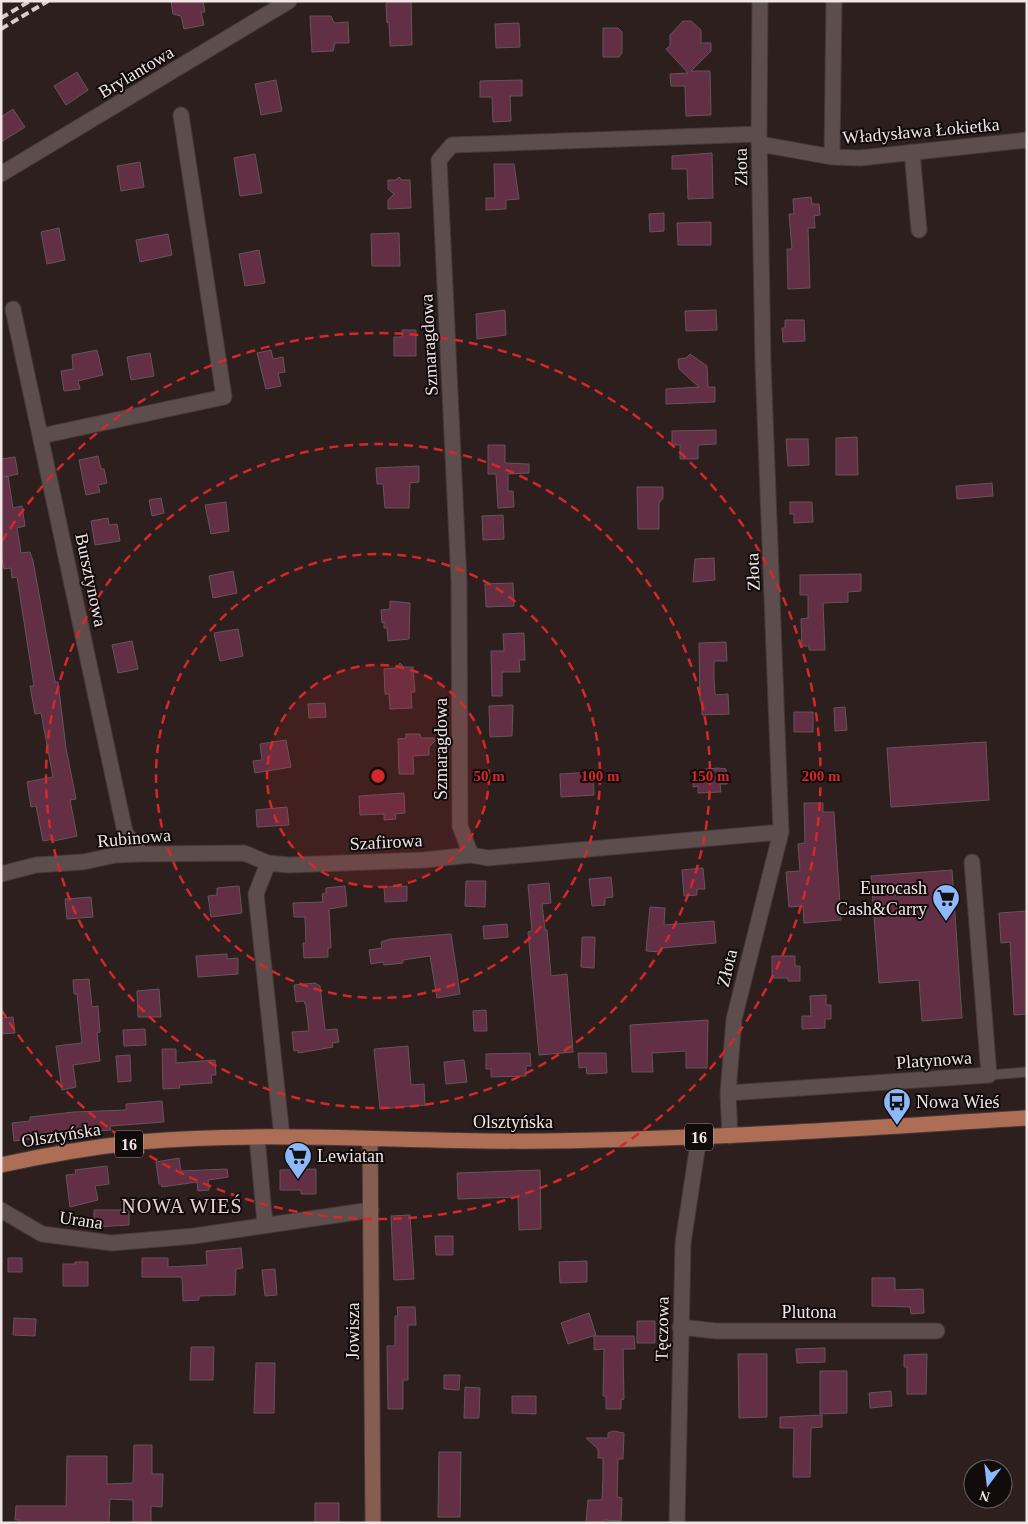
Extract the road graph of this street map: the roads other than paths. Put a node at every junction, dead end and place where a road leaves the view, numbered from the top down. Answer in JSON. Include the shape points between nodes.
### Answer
{"nodes":[{"id":1,"x":288,"y":1,"type":"edge"},
{"id":2,"x":760,"y":1,"type":"edge"},
{"id":3,"x":834,"y":1,"type":"edge"},
{"id":4,"x":182,"y":115,"type":"dead end"},
{"id":5,"x":759,"y":139,"type":"junction"},
{"id":6,"x":1027,"y":140,"type":"edge"},
{"id":7,"x":912,"y":152,"type":"junction"},
{"id":8,"x":832,"y":157,"type":"junction"},
{"id":9,"x":1,"y":174,"type":"edge"},
{"id":10,"x":919,"y":230,"type":"dead end"},
{"id":11,"x":13,"y":309,"type":"dead end"},
{"id":12,"x":41,"y":436,"type":"junction"},
{"id":13,"x":780,"y":832,"type":"junction"},
{"id":14,"x":141,"y":854,"type":"junction"},
{"id":15,"x":471,"y":855,"type":"junction"},
{"id":16,"x":972,"y":862,"type":"dead end"},
{"id":17,"x":268,"y":863,"type":"junction"},
{"id":18,"x":1,"y":874,"type":"edge"},
{"id":19,"x":1027,"y":1072,"type":"edge"},
{"id":20,"x":989,"y":1075,"type":"junction"},
{"id":21,"x":728,"y":1093,"type":"junction"},
{"id":22,"x":1027,"y":1118,"type":"edge"},
{"id":23,"x":730,"y":1136,"type":"junction"},
{"id":24,"x":258,"y":1137,"type":"junction"},
{"id":25,"x":282,"y":1137,"type":"junction"},
{"id":26,"x":699,"y":1137,"type":"junction"},
{"id":27,"x":370,"y":1139,"type":"junction"},
{"id":28,"x":1,"y":1165,"type":"edge"},
{"id":29,"x":1,"y":1210,"type":"edge"},
{"id":30,"x":370,"y":1210,"type":"junction"},
{"id":31,"x":266,"y":1224,"type":"junction"},
{"id":32,"x":680,"y":1327,"type":"junction"},
{"id":33,"x":937,"y":1331,"type":"dead end"},
{"id":34,"x":373,"y":1523,"type":"edge"},
{"id":35,"x":677,"y":1523,"type":"edge"}],
"edges":[{"from":1,"to":9,"type":"street","name":"Brylantowa"},
{"from":2,"to":5,"type":"street","name":"Złota"},
{"from":3,"to":8,"type":"street"},
{"from":4,"to":12,"type":"street","via":[[224,397]]},
{"from":5,"to":8,"type":"street","name":"Władysława Łokietka"},
{"from":5,"to":13,"type":"street","name":"Złota","via":[[763,362]]},
{"from":5,"to":15,"type":"street","name":"Szmaragdowa","via":[[452,145],[439,160],[459,582],[460,826]]},
{"from":6,"to":7,"type":"street","name":"Władysława Łokietka"},
{"from":7,"to":8,"type":"street","name":"Władysława Łokietka","via":[[860,158]]},
{"from":7,"to":10,"type":"street"},
{"from":11,"to":12,"type":"street","name":"Bursztynowa"},
{"from":12,"to":14,"type":"street","name":"Bursztynowa","via":[[125,832]]},
{"from":13,"to":15,"type":"street","name":"Szafirowa","via":[[488,858]]},
{"from":13,"to":21,"type":"street","name":"Złota","via":[[734,1019]]},
{"from":14,"to":17,"type":"street","name":"Rubinowa","via":[[244,853]]},
{"from":14,"to":18,"type":"street","name":"Rubinowa","via":[[36,865]]},
{"from":15,"to":17,"type":"street","name":"Szafirowa","via":[[359,863]]},
{"from":16,"to":20,"type":"street","name":"Platynowa"},
{"from":17,"to":25,"type":"street","via":[[256,894]]},
{"from":19,"to":20,"type":"lane"},
{"from":20,"to":21,"type":"street","name":"Platynowa"},
{"from":21,"to":23,"type":"street","name":"Złota"},
{"from":22,"to":23,"type":"main road","name":"Olsztyńska","number":"16"},
{"from":23,"to":26,"type":"main road","name":"Olsztyńska","number":"16"},
{"from":24,"to":25,"type":"main road","name":"Olsztyńska","number":"16"},
{"from":24,"to":28,"type":"main road","name":"Olsztyńska","number":"16","via":[[140,1142]]},
{"from":24,"to":31,"type":"street"},
{"from":25,"to":27,"type":"main road","name":"Olsztyńska","number":"16"},
{"from":26,"to":27,"type":"main road","name":"Olsztyńska","number":"16","via":[[546,1141]]},
{"from":26,"to":32,"type":"street","name":"Tęczowa","via":[[683,1243]]},
{"from":27,"to":30,"type":"street","name":"Jowisza"},
{"from":29,"to":31,"type":"street","name":"Urana","via":[[42,1234],[112,1243],[194,1236]]},
{"from":30,"to":31,"type":"street","name":"Urana"},
{"from":30,"to":34,"type":"street","name":"Jowisza"},
{"from":32,"to":33,"type":"street","name":"Plutona","via":[[716,1331]]},
{"from":32,"to":35,"type":"street","name":"Tęczowa"}]}
